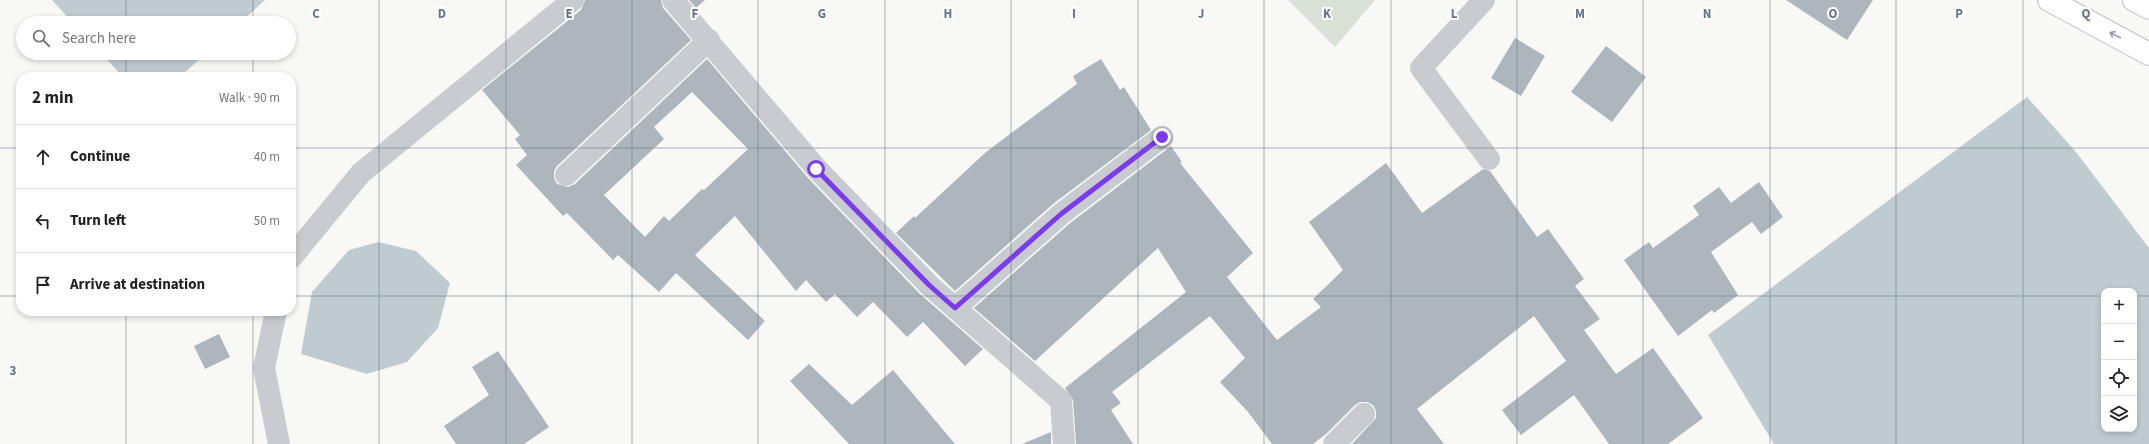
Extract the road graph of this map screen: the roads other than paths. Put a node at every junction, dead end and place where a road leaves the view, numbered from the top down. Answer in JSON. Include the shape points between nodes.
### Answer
{"nodes":[{"id":1,"x":572,"y":0,"type":"edge"},
{"id":2,"x":673,"y":0,"type":"edge"},
{"id":3,"x":1484,"y":0,"type":"edge"},
{"id":4,"x":2049,"y":0,"type":"edge"},
{"id":5,"x":2134,"y":0,"type":"edge"},
{"id":6,"x":2149,"y":8,"type":"edge"},
{"id":7,"x":709,"y":40,"type":"junction"},
{"id":8,"x":2149,"y":54,"type":"edge"},
{"id":9,"x":1162,"y":137,"type":"dead end"},
{"id":10,"x":1489,"y":158,"type":"dead end"},
{"id":11,"x":566,"y":175,"type":"dead end"},
{"id":12,"x":296,"y":252,"type":"edge"},
{"id":13,"x":955,"y":308,"type":"junction"},
{"id":14,"x":275,"y":316,"type":"edge"},
{"id":15,"x":1364,"y":414,"type":"dead end"},
{"id":16,"x":279,"y":444,"type":"edge"},
{"id":17,"x":1064,"y":444,"type":"edge"},
{"id":18,"x":1334,"y":444,"type":"edge"}],
"edges":[{"from":1,"to":12,"type":"street","via":[[361,173]]},
{"from":2,"to":7,"type":"street"},
{"from":3,"to":10,"type":"street","via":[[1421,68]]},
{"from":8,"to":4,"type":"main road","one_way":true},
{"from":5,"to":6,"type":"main road"},
{"from":7,"to":11,"type":"street"},
{"from":7,"to":13,"type":"street","via":[[816,169],[929,285]]},
{"from":9,"to":13,"type":"street","via":[[1061,214]]},
{"from":13,"to":17,"type":"street","via":[[1061,401]]},
{"from":14,"to":16,"type":"street","via":[[264,368]]},
{"from":15,"to":18,"type":"street"}]}
